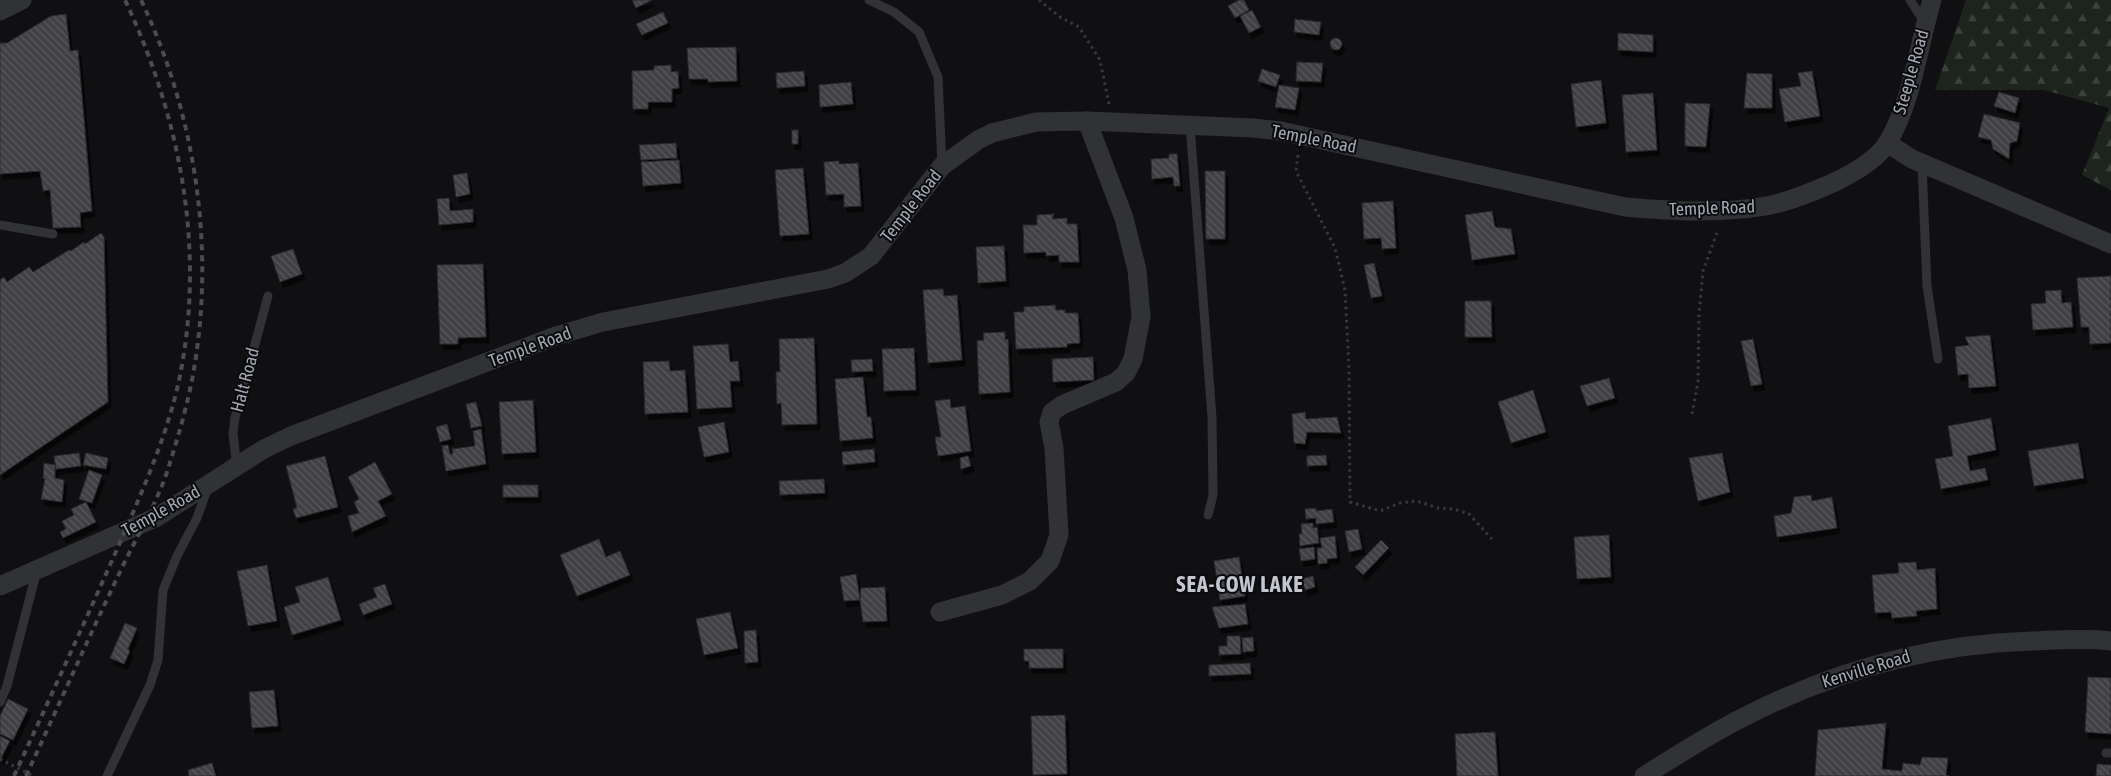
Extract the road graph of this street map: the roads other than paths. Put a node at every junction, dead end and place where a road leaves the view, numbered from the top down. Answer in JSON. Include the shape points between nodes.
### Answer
{"nodes":[{"id":1,"x":22,"y":0,"type":"edge"},
{"id":2,"x":869,"y":0,"type":"edge"},
{"id":3,"x":1910,"y":0,"type":"edge"},
{"id":4,"x":1932,"y":0,"type":"edge"},
{"id":5,"x":0,"y":12,"type":"edge"},
{"id":6,"x":1925,"y":23,"type":"junction"},
{"id":7,"x":1087,"y":121,"type":"junction"},
{"id":8,"x":1190,"y":125,"type":"junction"},
{"id":9,"x":1887,"y":144,"type":"junction"},
{"id":10,"x":1922,"y":164,"type":"junction"},
{"id":11,"x":942,"y":166,"type":"junction"},
{"id":12,"x":0,"y":225,"type":"edge"},
{"id":13,"x":53,"y":234,"type":"dead end"},
{"id":14,"x":2111,"y":244,"type":"edge"},
{"id":15,"x":268,"y":296,"type":"dead end"},
{"id":16,"x":1938,"y":359,"type":"dead end"},
{"id":17,"x":236,"y":467,"type":"junction"},
{"id":18,"x":209,"y":484,"type":"junction"},
{"id":19,"x":1208,"y":516,"type":"dead end"},
{"id":20,"x":38,"y":570,"type":"junction"},
{"id":21,"x":0,"y":586,"type":"edge"},
{"id":22,"x":940,"y":612,"type":"dead end"},
{"id":23,"x":2111,"y":641,"type":"edge"},
{"id":24,"x":0,"y":702,"type":"edge"},
{"id":25,"x":107,"y":776,"type":"edge"},
{"id":26,"x":1644,"y":776,"type":"edge"}],
"edges":[{"from":1,"to":5,"type":"street"},
{"from":2,"to":11,"type":"lane","via":[[894,12],[919,32],[938,77]]},
{"from":3,"to":6,"type":"lane"},
{"from":4,"to":6,"type":"street","name":"Steeple Road"},
{"from":6,"to":9,"type":"street","name":"Steeple Road","via":[[1906,100]]},
{"from":7,"to":8,"type":"street","name":"Temple Road"},
{"from":7,"to":11,"type":"street","name":"Temple Road","via":[[1036,122],[992,134]]},
{"from":7,"to":22,"type":"street","via":[[1124,218],[1136,270],[1141,317],[1133,359],[1126,374],[1116,382],[1052,412],[1049,422],[1054,448],[1059,535],[1050,561],[1030,581],[1002,595]]},
{"from":8,"to":9,"type":"street","name":"Temple Road","via":[[1253,128],[1302,135],[1625,207],[1678,212],[1767,206],[1849,175]]},
{"from":8,"to":19,"type":"lane","via":[[1212,417],[1213,495]]},
{"from":9,"to":10,"type":"street"},
{"from":10,"to":14,"type":"street"},
{"from":10,"to":16,"type":"lane","via":[[1927,286]]},
{"from":11,"to":17,"type":"street","name":"Temple Road","via":[[871,256],[845,272],[604,322],[556,336],[291,436]]},
{"from":12,"to":13,"type":"lane"},
{"from":15,"to":17,"type":"lane","name":"Halt Road","via":[[235,418]]},
{"from":17,"to":18,"type":"street","name":"Temple Road"},
{"from":18,"to":20,"type":"street","name":"Temple Road","via":[[157,517]]},
{"from":18,"to":25,"type":"lane","via":[[197,518],[163,590],[158,660],[150,685]]},
{"from":20,"to":21,"type":"street","name":"Temple Road"},
{"from":20,"to":24,"type":"lane"},
{"from":23,"to":26,"type":"street","name":"Kenville Road","via":[[2006,641],[1913,654],[1856,670],[1741,718]]}]}
